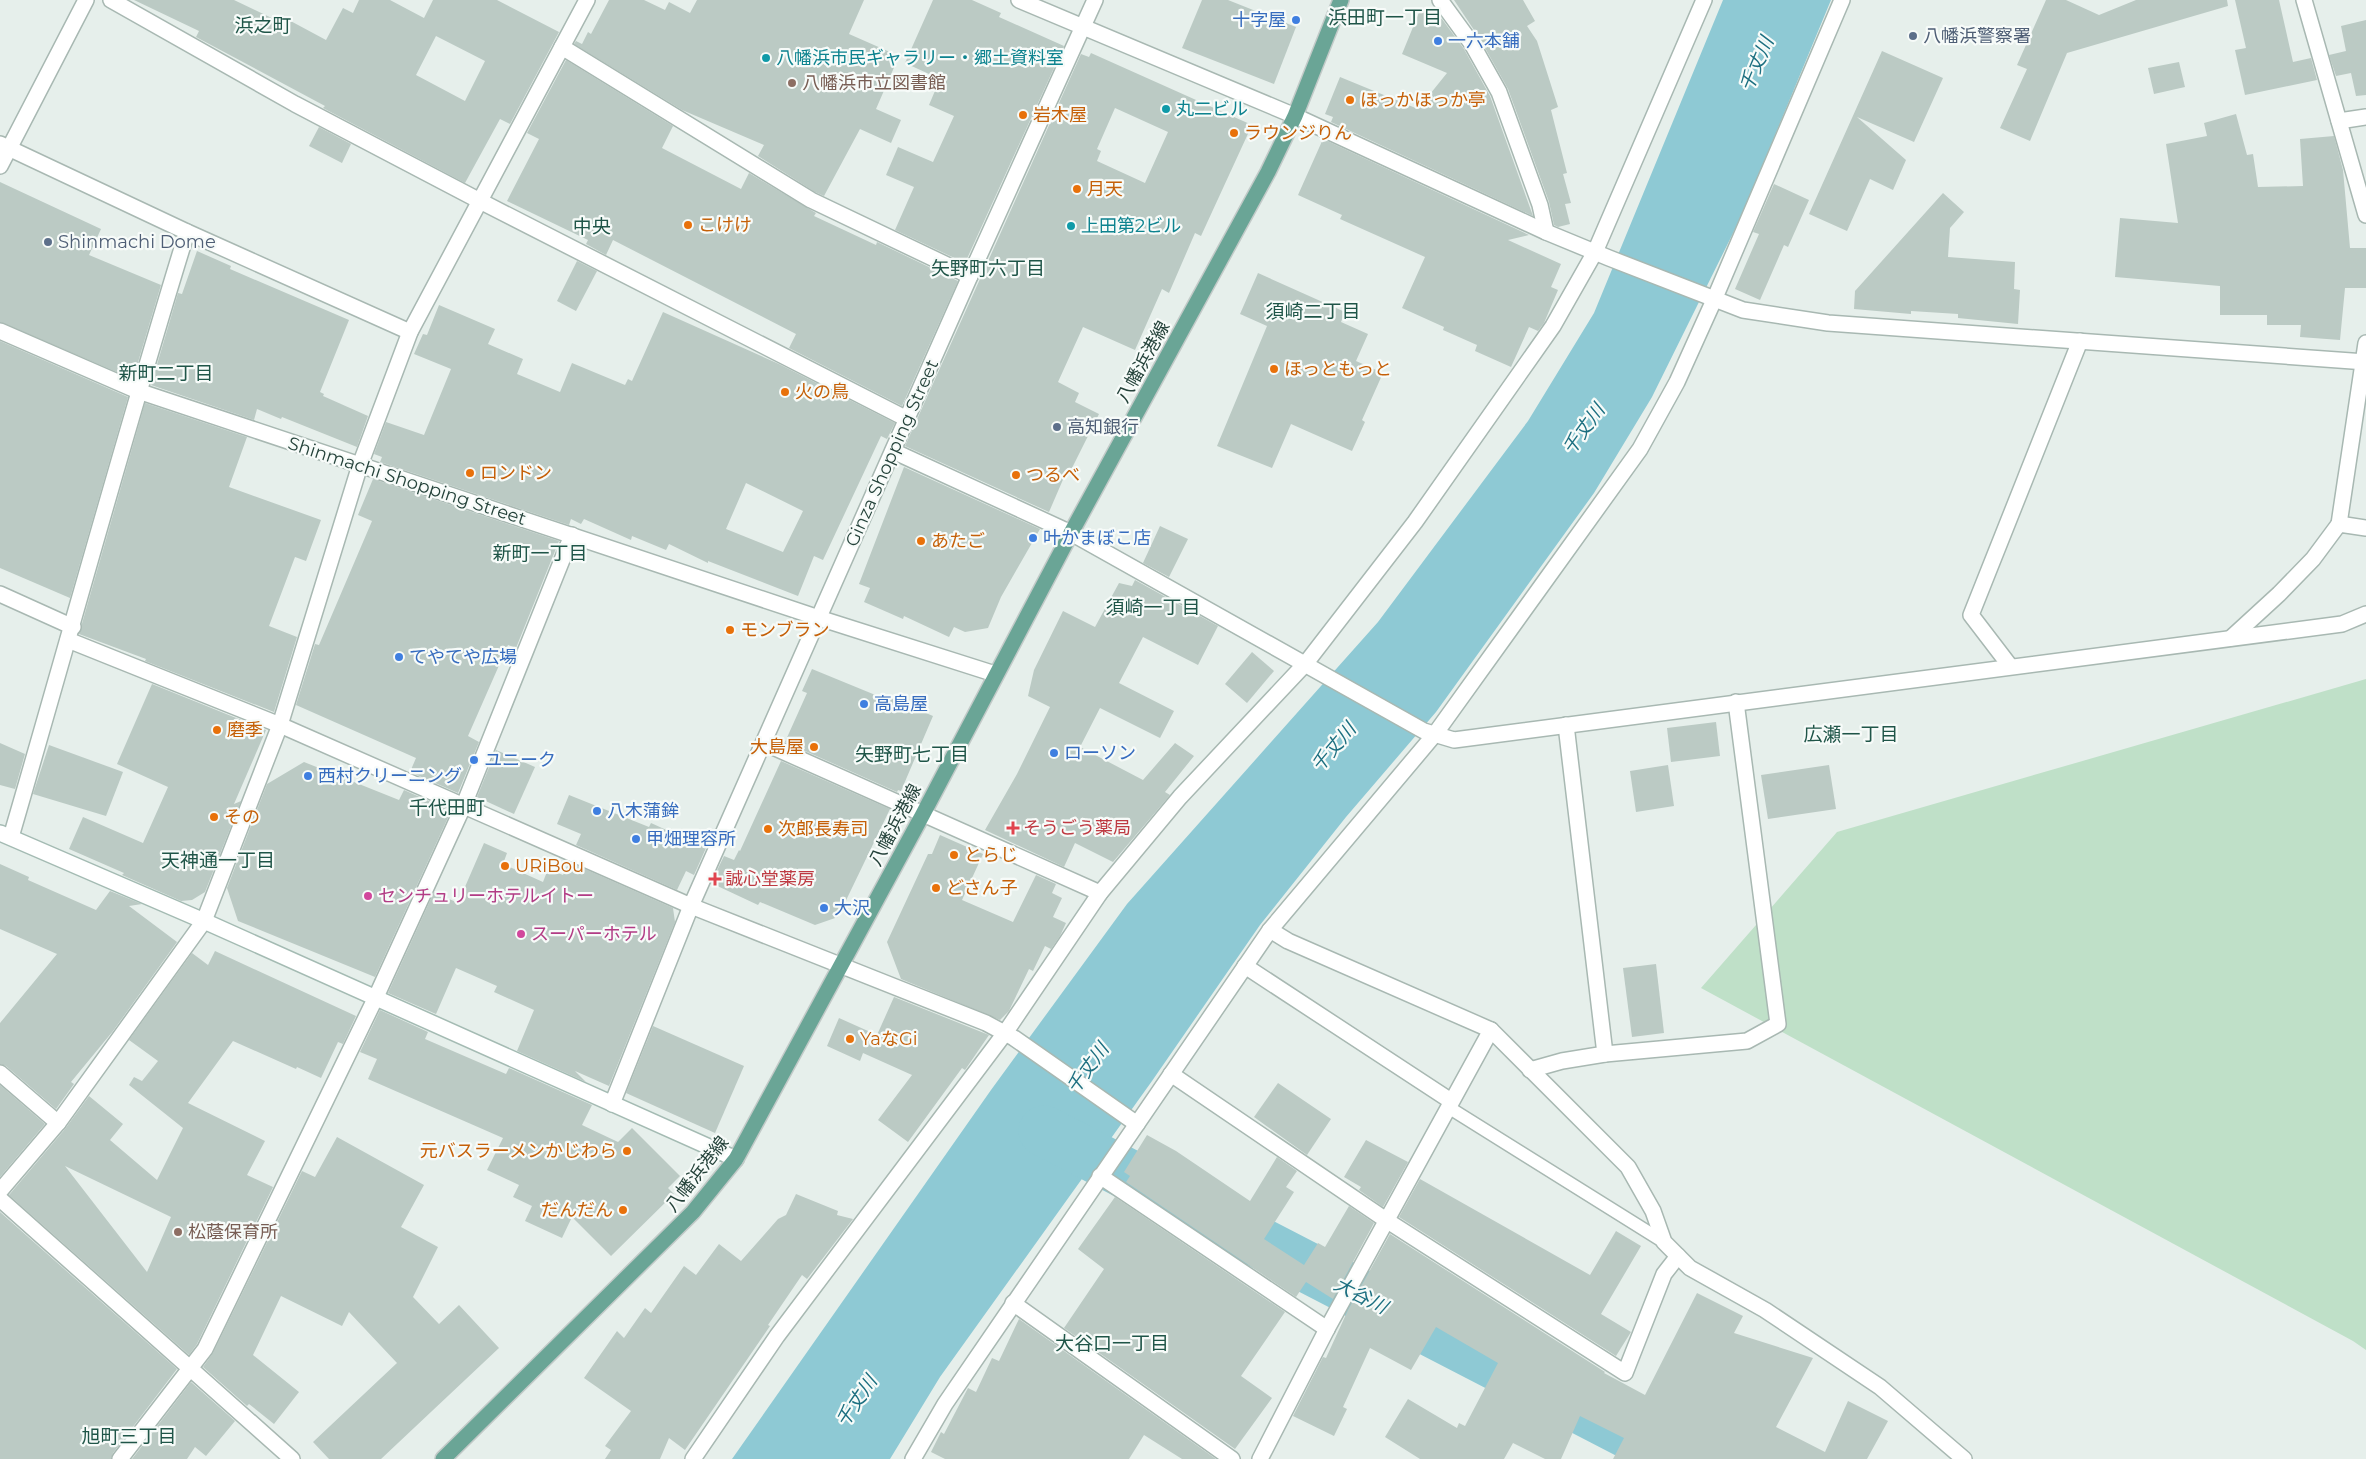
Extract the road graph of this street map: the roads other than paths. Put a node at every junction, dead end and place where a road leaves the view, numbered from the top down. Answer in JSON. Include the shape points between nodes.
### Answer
{"nodes":[{"id":1,"x":86,"y":0,"type":"edge"},
{"id":2,"x":111,"y":0,"type":"edge"},
{"id":3,"x":586,"y":0,"type":"edge"},
{"id":4,"x":1019,"y":0,"type":"edge"},
{"id":5,"x":1096,"y":0,"type":"edge"},
{"id":6,"x":1341,"y":0,"type":"edge"},
{"id":7,"x":1440,"y":0,"type":"edge"},
{"id":8,"x":1703,"y":0,"type":"edge"},
{"id":9,"x":1842,"y":0,"type":"edge"},
{"id":10,"x":2304,"y":0,"type":"edge"},
{"id":11,"x":1084,"y":28,"type":"junction"},
{"id":12,"x":562,"y":47,"type":"junction"},
{"id":13,"x":1295,"y":116,"type":"junction"},
{"id":14,"x":2366,"y":117,"type":"edge"},
{"id":15,"x":2339,"y":121,"type":"junction"},
{"id":16,"x":4,"y":146,"type":"edge"},
{"id":17,"x":0,"y":166,"type":"edge"},
{"id":18,"x":480,"y":201,"type":"junction"},
{"id":19,"x":2366,"y":215,"type":"edge"},
{"id":20,"x":187,"y":232,"type":"junction"},
{"id":21,"x":1546,"y":232,"type":"junction"},
{"id":22,"x":1595,"y":252,"type":"junction"},
{"id":23,"x":970,"y":276,"type":"junction"},
{"id":24,"x":1708,"y":298,"type":"junction"},
{"id":25,"x":0,"y":331,"type":"edge"},
{"id":26,"x":410,"y":332,"type":"junction"},
{"id":27,"x":2080,"y":341,"type":"junction"},
{"id":28,"x":2366,"y":343,"type":"edge"},
{"id":29,"x":2364,"y":362,"type":"edge"},
{"id":30,"x":138,"y":391,"type":"junction"},
{"id":31,"x":907,"y":419,"type":"junction"},
{"id":32,"x":893,"y":451,"type":"junction"},
{"id":33,"x":360,"y":466,"type":"junction"},
{"id":34,"x":2339,"y":524,"type":"junction"},
{"id":35,"x":2366,"y":528,"type":"edge"},
{"id":36,"x":1071,"y":532,"type":"junction"},
{"id":37,"x":572,"y":535,"type":"junction"},
{"id":38,"x":0,"y":594,"type":"edge"},
{"id":39,"x":2366,"y":614,"type":"edge"},
{"id":40,"x":819,"y":618,"type":"junction"},
{"id":41,"x":71,"y":634,"type":"junction"},
{"id":42,"x":2231,"y":638,"type":"junction"},
{"id":43,"x":1311,"y":666,"type":"junction"},
{"id":44,"x":2010,"y":666,"type":"junction"},
{"id":45,"x":996,"y":674,"type":"junction"},
{"id":46,"x":1736,"y":702,"type":"junction"},
{"id":47,"x":280,"y":725,"type":"junction"},
{"id":48,"x":1566,"y":725,"type":"junction"},
{"id":49,"x":1430,"y":732,"type":"junction"},
{"id":50,"x":764,"y":743,"type":"junction"},
{"id":51,"x":463,"y":807,"type":"junction"},
{"id":52,"x":923,"y":814,"type":"junction"},
{"id":53,"x":5,"y":835,"type":"edge"},
{"id":54,"x":1100,"y":893,"type":"junction"},
{"id":55,"x":691,"y":906,"type":"junction"},
{"id":56,"x":204,"y":921,"type":"junction"},
{"id":57,"x":1270,"y":930,"type":"junction"},
{"id":58,"x":842,"y":965,"type":"junction"},
{"id":59,"x":1245,"y":966,"type":"junction"},
{"id":60,"x":376,"y":998,"type":"junction"},
{"id":61,"x":1491,"y":1030,"type":"junction"},
{"id":62,"x":1009,"y":1036,"type":"junction"},
{"id":63,"x":1605,"y":1054,"type":"junction"},
{"id":64,"x":1530,"y":1070,"type":"junction"},
{"id":65,"x":0,"y":1073,"type":"edge"},
{"id":66,"x":1171,"y":1074,"type":"junction"},
{"id":67,"x":612,"y":1104,"type":"junction"},
{"id":68,"x":1450,"y":1104,"type":"junction"},
{"id":69,"x":1132,"y":1121,"type":"junction"},
{"id":70,"x":58,"y":1123,"type":"junction"},
{"id":71,"x":736,"y":1159,"type":"junction"},
{"id":72,"x":1100,"y":1176,"type":"junction"},
{"id":73,"x":0,"y":1191,"type":"edge"},
{"id":74,"x":0,"y":1198,"type":"edge"},
{"id":75,"x":1386,"y":1220,"type":"junction"},
{"id":76,"x":1664,"y":1242,"type":"junction"},
{"id":77,"x":1678,"y":1256,"type":"junction"},
{"id":78,"x":1013,"y":1303,"type":"junction"},
{"id":79,"x":1327,"y":1328,"type":"junction"},
{"id":80,"x":192,"y":1368,"type":"junction"},
{"id":81,"x":120,"y":1459,"type":"edge"},
{"id":82,"x":292,"y":1459,"type":"edge"},
{"id":83,"x":443,"y":1459,"type":"edge"},
{"id":84,"x":693,"y":1459,"type":"edge"},
{"id":85,"x":913,"y":1459,"type":"edge"},
{"id":86,"x":1232,"y":1459,"type":"edge"},
{"id":87,"x":1260,"y":1459,"type":"edge"},
{"id":88,"x":1964,"y":1459,"type":"edge"}],
"edges":[{"from":1,"to":16,"type":"street"},
{"from":2,"to":18,"type":"street","via":[[295,104]]},
{"from":3,"to":12,"type":"street"},
{"from":4,"to":11,"type":"street"},
{"from":5,"to":11,"type":"street","name":"Ginza Shopping Street"},
{"from":6,"to":13,"type":"main road","name":"八幡浜港線"},
{"from":7,"to":21,"type":"street","via":[[1472,44],[1499,92],[1540,205]]},
{"from":8,"to":22,"type":"street"},
{"from":9,"to":24,"type":"street"},
{"from":10,"to":15,"type":"street"},
{"from":11,"to":13,"type":"street"},
{"from":11,"to":23,"type":"street","name":"Ginza Shopping Street"},
{"from":12,"to":18,"type":"street"},
{"from":12,"to":23,"type":"street","via":[[811,200]]},
{"from":13,"to":21,"type":"street"},
{"from":13,"to":36,"type":"main road","name":"八幡浜港線","via":[[1268,172]]},
{"from":14,"to":15,"type":"street"},
{"from":15,"to":19,"type":"street"},
{"from":16,"to":17,"type":"street"},
{"from":16,"to":20,"type":"street"},
{"from":18,"to":26,"type":"street"},
{"from":18,"to":31,"type":"street"},
{"from":20,"to":26,"type":"street"},
{"from":20,"to":30,"type":"street"},
{"from":21,"to":22,"type":"street"},
{"from":22,"to":24,"type":"street"},
{"from":22,"to":43,"type":"street","via":[[1541,343]]},
{"from":23,"to":31,"type":"street","name":"Ginza Shopping Street"},
{"from":24,"to":27,"type":"street","via":[[1744,310],[1828,324]]},
{"from":24,"to":49,"type":"street","via":[[1677,382],[1640,449]]},
{"from":25,"to":30,"type":"street","name":"Shinmachi Shopping Street"},
{"from":26,"to":33,"type":"street"},
{"from":27,"to":29,"type":"street"},
{"from":27,"to":44,"type":"street","via":[[1971,615]]},
{"from":28,"to":29,"type":"street"},
{"from":29,"to":34,"type":"street"},
{"from":30,"to":33,"type":"street","name":"Shinmachi Shopping Street"},
{"from":30,"to":41,"type":"street"},
{"from":31,"to":32,"type":"street","name":"Ginza Shopping Street"},
{"from":32,"to":36,"type":"street"},
{"from":32,"to":40,"type":"street","name":"Ginza Shopping Street"},
{"from":33,"to":37,"type":"street","name":"Shinmachi Shopping Street"},
{"from":33,"to":47,"type":"street"},
{"from":34,"to":35,"type":"street"},
{"from":34,"to":42,"type":"street","via":[[2313,559],[2280,594]]},
{"from":36,"to":43,"type":"street"},
{"from":36,"to":45,"type":"main road","name":"八幡浜港線"},
{"from":37,"to":40,"type":"street","name":"Shinmachi Shopping Street"},
{"from":37,"to":51,"type":"street"},
{"from":38,"to":41,"type":"street"},
{"from":39,"to":42,"type":"street","via":[[2342,624]]},
{"from":40,"to":45,"type":"street","name":"Shinmachi Shopping Street"},
{"from":40,"to":50,"type":"street","name":"Ginza Shopping Street"},
{"from":41,"to":47,"type":"street"},
{"from":41,"to":53,"type":"street"},
{"from":42,"to":44,"type":"street"},
{"from":43,"to":49,"type":"street"},
{"from":43,"to":54,"type":"street","via":[[1180,797]]},
{"from":44,"to":46,"type":"street"},
{"from":45,"to":52,"type":"main road","name":"八幡浜港線"},
{"from":46,"to":48,"type":"street"},
{"from":46,"to":63,"type":"street","via":[[1778,1024],[1747,1042]]},
{"from":47,"to":51,"type":"street"},
{"from":47,"to":56,"type":"street"},
{"from":48,"to":49,"type":"street","via":[[1454,740]]},
{"from":48,"to":63,"type":"street"},
{"from":49,"to":57,"type":"street"},
{"from":50,"to":52,"type":"street"},
{"from":50,"to":55,"type":"street","name":"Ginza Shopping Street"},
{"from":51,"to":55,"type":"street"},
{"from":51,"to":60,"type":"street"},
{"from":52,"to":54,"type":"street"},
{"from":52,"to":58,"type":"main road","name":"八幡浜港線"},
{"from":53,"to":56,"type":"street"},
{"from":54,"to":62,"type":"street"},
{"from":55,"to":58,"type":"street"},
{"from":55,"to":67,"type":"street","name":"Ginza Shopping Street"},
{"from":56,"to":60,"type":"street"},
{"from":56,"to":70,"type":"street"},
{"from":57,"to":59,"type":"street"},
{"from":57,"to":61,"type":"street","via":[[1288,941]]},
{"from":58,"to":62,"type":"street"},
{"from":58,"to":71,"type":"main road","name":"八幡浜港線"},
{"from":59,"to":66,"type":"street"},
{"from":59,"to":68,"type":"street"},
{"from":60,"to":67,"type":"street"},
{"from":60,"to":80,"type":"street","via":[[205,1349]]},
{"from":61,"to":64,"type":"street"},
{"from":61,"to":68,"type":"street"},
{"from":62,"to":69,"type":"street"},
{"from":62,"to":84,"type":"street","via":[[777,1336]]},
{"from":63,"to":64,"type":"street"},
{"from":64,"to":76,"type":"street","via":[[1628,1167],[1654,1211]]},
{"from":65,"to":70,"type":"street"},
{"from":66,"to":69,"type":"street"},
{"from":66,"to":75,"type":"street"},
{"from":67,"to":71,"type":"street"},
{"from":68,"to":75,"type":"street"},
{"from":68,"to":76,"type":"lane"},
{"from":69,"to":72,"type":"street"},
{"from":70,"to":73,"type":"street"},
{"from":71,"to":83,"type":"main road","name":"八幡浜港線","via":[[694,1212]]},
{"from":72,"to":78,"type":"street"},
{"from":72,"to":79,"type":"street"},
{"from":74,"to":80,"type":"street"},
{"from":75,"to":77,"type":"street","via":[[1625,1373],[1664,1274]]},
{"from":75,"to":79,"type":"street"},
{"from":76,"to":77,"type":"street"},
{"from":77,"to":88,"type":"street","via":[[1690,1268],[1766,1310],[1880,1387]]},
{"from":78,"to":85,"type":"street","via":[[945,1404]]},
{"from":78,"to":86,"type":"street"},
{"from":79,"to":87,"type":"street"},
{"from":80,"to":81,"type":"street"},
{"from":80,"to":82,"type":"street"}]}
